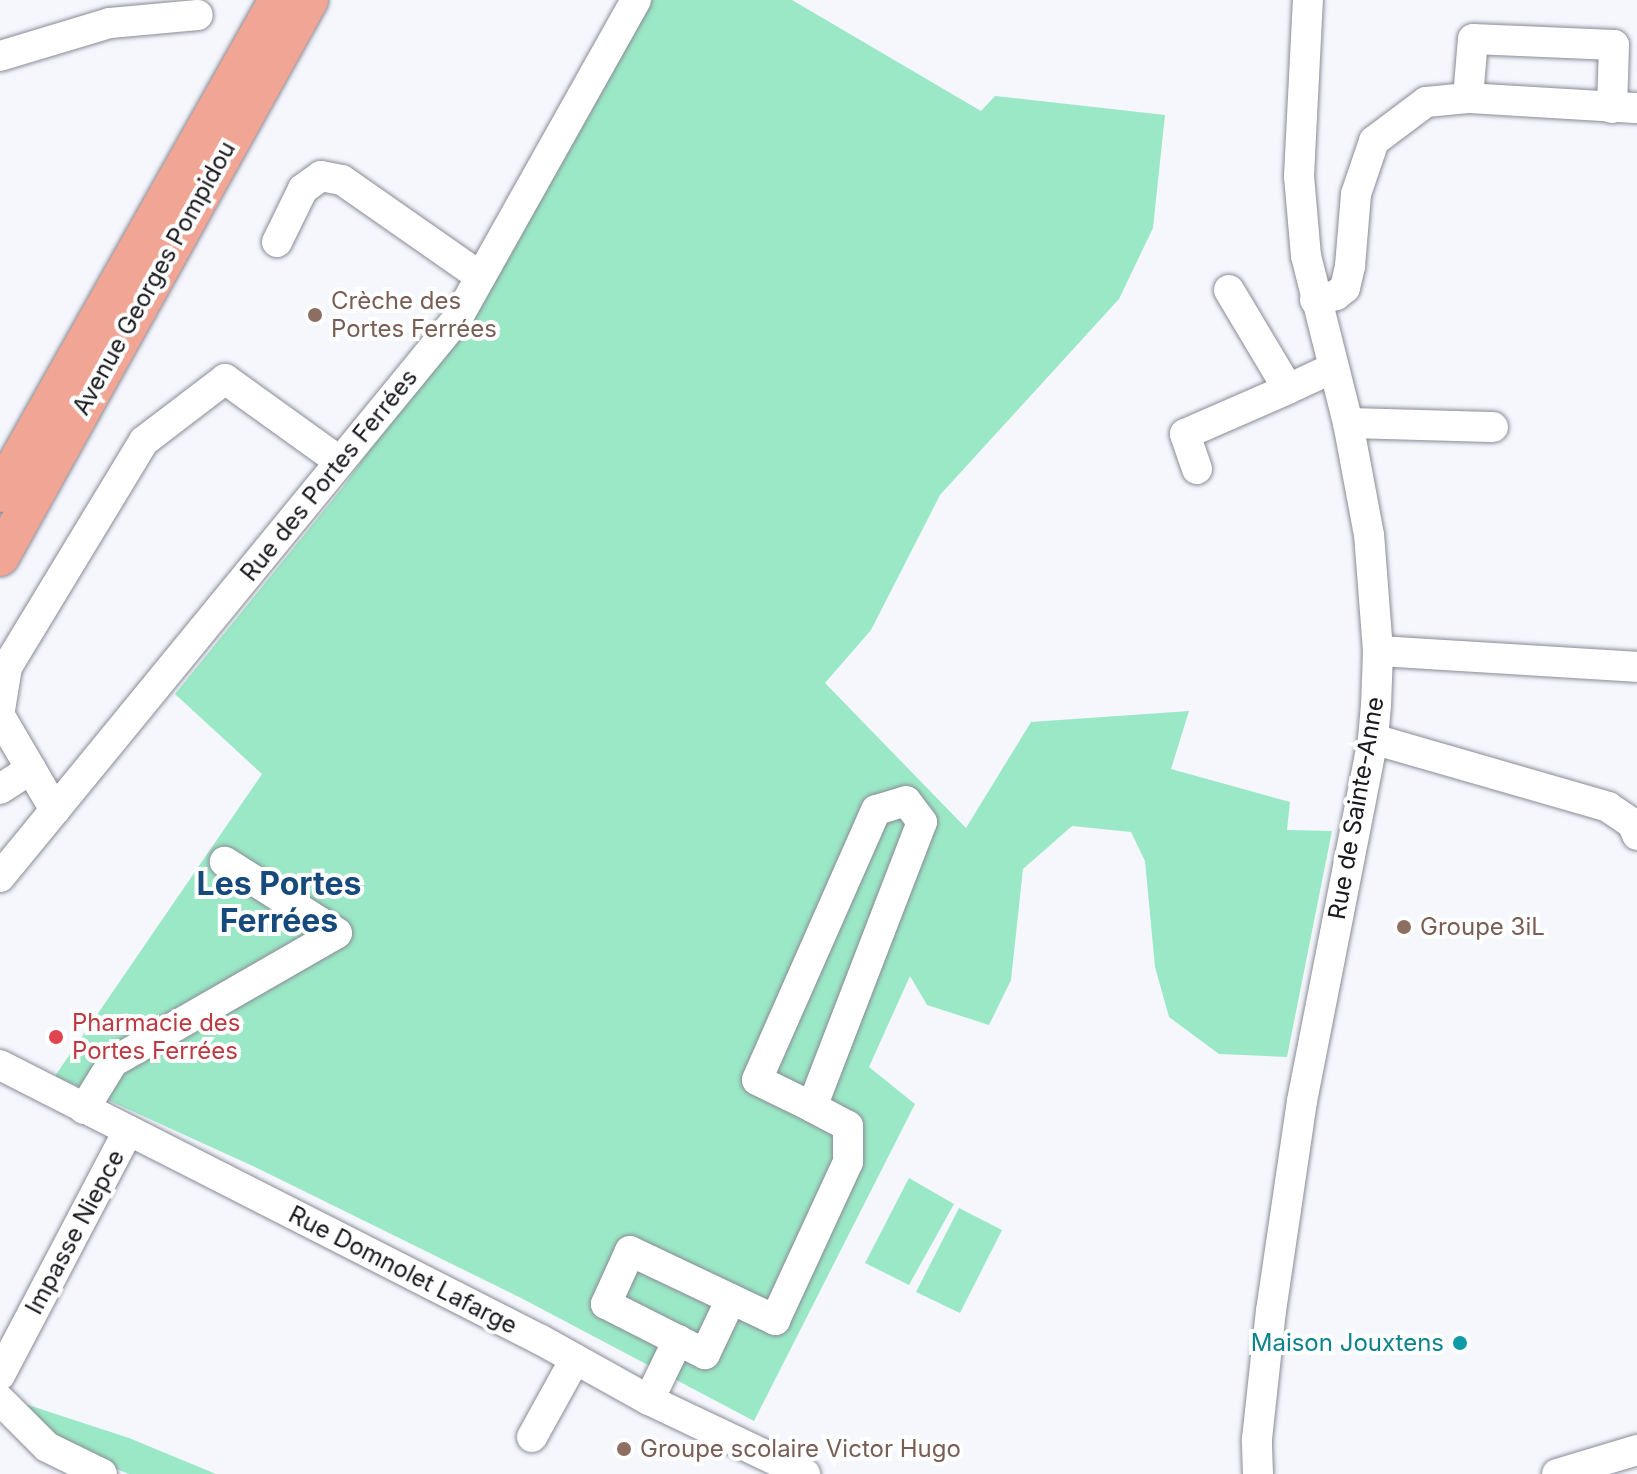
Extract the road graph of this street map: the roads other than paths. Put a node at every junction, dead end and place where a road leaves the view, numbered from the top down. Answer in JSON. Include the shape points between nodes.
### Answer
{"nodes":[{"id":1,"x":278,"y":0,"type":"edge"},
{"id":2,"x":309,"y":0,"type":"edge"},
{"id":3,"x":636,"y":0,"type":"edge"},
{"id":4,"x":1308,"y":0,"type":"edge"},
{"id":5,"x":198,"y":15,"type":"dead end"},
{"id":6,"x":0,"y":56,"type":"edge"},
{"id":7,"x":1468,"y":98,"type":"junction"},
{"id":8,"x":1624,"y":108,"type":"edge"},
{"id":9,"x":277,"y":242,"type":"dead end"},
{"id":10,"x":481,"y":277,"type":"junction"},
{"id":11,"x":1229,"y":290,"type":"dead end"},
{"id":12,"x":1315,"y":300,"type":"junction"},
{"id":13,"x":1331,"y":369,"type":"junction"},
{"id":14,"x":1288,"y":389,"type":"junction"},
{"id":15,"x":1348,"y":423,"type":"junction"},
{"id":16,"x":1493,"y":427,"type":"dead end"},
{"id":17,"x":339,"y":461,"type":"junction"},
{"id":18,"x":1197,"y":469,"type":"dead end"},
{"id":19,"x":0,"y":493,"type":"edge"},
{"id":20,"x":0,"y":557,"type":"edge"},
{"id":21,"x":1378,"y":651,"type":"junction"},
{"id":22,"x":1637,"y":667,"type":"edge"},
{"id":23,"x":0,"y":713,"type":"edge"},
{"id":24,"x":1373,"y":739,"type":"junction"},
{"id":25,"x":31,"y":769,"type":"junction"},
{"id":26,"x":0,"y":789,"type":"edge"},
{"id":27,"x":55,"y":810,"type":"junction"},
{"id":28,"x":1637,"y":835,"type":"edge"},
{"id":29,"x":225,"y":862,"type":"dead end"},
{"id":30,"x":0,"y":877,"type":"edge"},
{"id":31,"x":0,"y":1065,"type":"edge"},
{"id":32,"x":812,"y":1107,"type":"junction"},
{"id":33,"x":84,"y":1109,"type":"junction"},
{"id":34,"x":128,"y":1131,"type":"junction"},
{"id":35,"x":731,"y":1299,"type":"junction"},
{"id":36,"x":678,"y":1340,"type":"junction"},
{"id":37,"x":575,"y":1359,"type":"junction"},
{"id":38,"x":0,"y":1375,"type":"edge"},
{"id":39,"x":0,"y":1400,"type":"edge"},
{"id":40,"x":649,"y":1400,"type":"junction"},
{"id":41,"x":532,"y":1437,"type":"dead end"},
{"id":42,"x":1637,"y":1450,"type":"edge"},
{"id":43,"x":102,"y":1474,"type":"edge"},
{"id":44,"x":805,"y":1474,"type":"edge"},
{"id":45,"x":1258,"y":1474,"type":"edge"},
{"id":46,"x":1557,"y":1474,"type":"edge"}],
"edges":[{"from":1,"to":19,"type":"main road","name":"Avenue Georges Pompidou"},
{"from":2,"to":20,"type":"main road","name":"Avenue Georges Pompidou"},
{"from":3,"to":10,"type":"street","name":"Rue des Portes Ferrées"},
{"from":4,"to":12,"type":"street","name":"Rue de Sainte-Anne","via":[[1299,176]]},
{"from":5,"to":6,"type":"street","via":[[110,23]]},
{"from":7,"to":8,"type":"street"},
{"from":7,"to":8,"type":"street","via":[[1473,39],[1614,45]]},
{"from":7,"to":12,"type":"street","via":[[1426,102],[1374,141],[1356,194],[1345,288]]},
{"from":9,"to":10,"type":"street","via":[[303,189],[321,176],[342,180]]},
{"from":10,"to":17,"type":"street","name":"Rue des Portes Ferrées","via":[[457,319]]},
{"from":11,"to":14,"type":"street"},
{"from":12,"to":13,"type":"street","name":"Rue de Sainte-Anne"},
{"from":13,"to":14,"type":"street"},
{"from":13,"to":15,"type":"street","name":"Rue de Sainte-Anne"},
{"from":14,"to":18,"type":"street","via":[[1185,434]]},
{"from":15,"to":16,"type":"street"},
{"from":15,"to":21,"type":"street","name":"Rue de Sainte-Anne","via":[[1369,535]]},
{"from":17,"to":23,"type":"street","via":[[225,379],[144,441],[7,667]]},
{"from":17,"to":27,"type":"street","name":"Rue des Portes Ferrées"},
{"from":21,"to":22,"type":"street"},
{"from":21,"to":24,"type":"street","name":"Rue de Sainte-Anne"},
{"from":23,"to":25,"type":"street"},
{"from":24,"to":28,"type":"street","via":[[1608,807],[1632,823]]},
{"from":24,"to":45,"type":"street","name":"Rue de Sainte-Anne","via":[[1302,1101],[1271,1311]]},
{"from":25,"to":26,"type":"street"},
{"from":25,"to":27,"type":"street"},
{"from":27,"to":30,"type":"street","name":"Rue des Portes Ferrées"},
{"from":29,"to":33,"type":"street","via":[[337,933],[113,1062]]},
{"from":31,"to":33,"type":"street","name":"Rue Domnolet Lafarge"},
{"from":32,"to":32,"type":"street","via":[[757,1080],[876,810],[906,801],[922,822]]},
{"from":32,"to":35,"type":"street","via":[[848,1126],[848,1162],[775,1320]]},
{"from":33,"to":34,"type":"street","name":"Rue Domnolet Lafarge"},
{"from":34,"to":37,"type":"street","name":"Rue Domnolet Lafarge"},
{"from":34,"to":38,"type":"street","name":"Impasse Niepce"},
{"from":35,"to":36,"type":"street","via":[[705,1354]]},
{"from":35,"to":36,"type":"street","via":[[630,1251],[606,1304]]},
{"from":36,"to":40,"type":"street"},
{"from":37,"to":40,"type":"street","name":"Rue Domnolet Lafarge"},
{"from":37,"to":41,"type":"street"},
{"from":39,"to":43,"type":"street","via":[[47,1447]]},
{"from":40,"to":44,"type":"street","name":"Rue Domnolet Lafarge"},
{"from":42,"to":46,"type":"street"}]}
